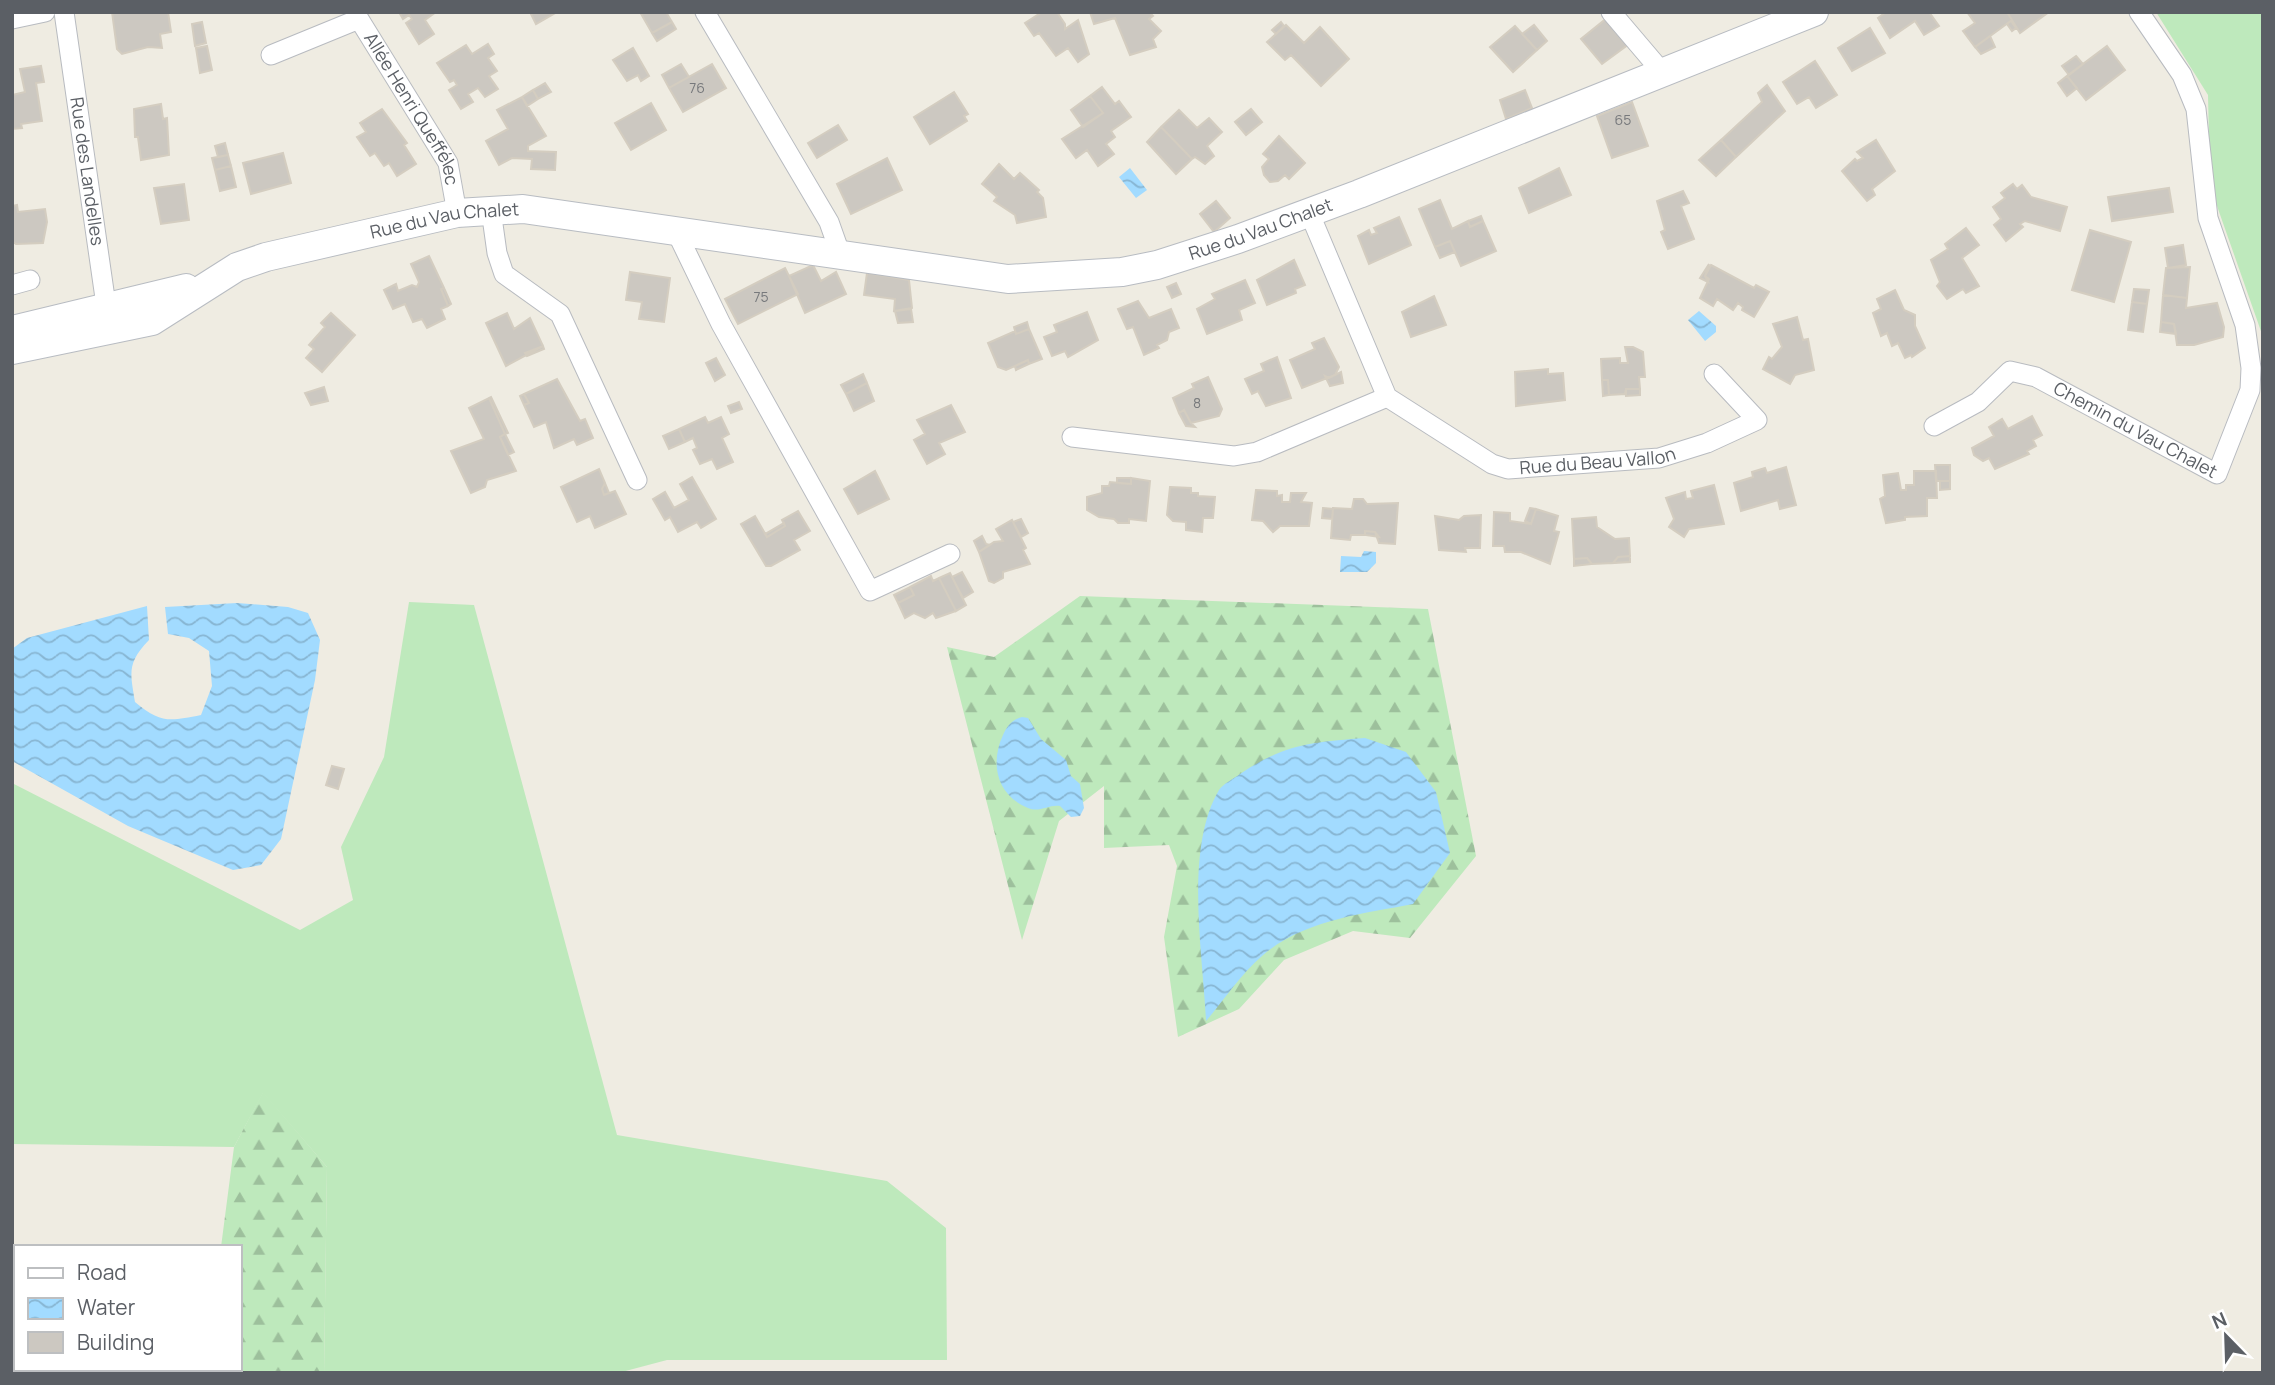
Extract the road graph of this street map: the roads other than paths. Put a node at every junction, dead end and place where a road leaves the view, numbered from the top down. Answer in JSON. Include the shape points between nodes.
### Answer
{"nodes":[{"id":1,"x":45,"y":12,"type":"edge"},
{"id":2,"x":64,"y":12,"type":"edge"},
{"id":3,"x":705,"y":12,"type":"edge"},
{"id":4,"x":1611,"y":12,"type":"edge"},
{"id":5,"x":1814,"y":12,"type":"edge"},
{"id":6,"x":2139,"y":12,"type":"edge"},
{"id":7,"x":12,"y":19,"type":"edge"},
{"id":8,"x":271,"y":54,"type":"dead end"},
{"id":9,"x":1662,"y":72,"type":"junction"},
{"id":10,"x":491,"y":210,"type":"junction"},
{"id":11,"x":1309,"y":212,"type":"junction"},
{"id":12,"x":457,"y":213,"type":"junction"},
{"id":13,"x":675,"y":229,"type":"junction"},
{"id":14,"x":840,"y":253,"type":"junction"},
{"id":15,"x":108,"y":319,"type":"junction"},
{"id":16,"x":12,"y":330,"type":"edge"},
{"id":17,"x":12,"y":350,"type":"edge"},
{"id":18,"x":1714,"y":374,"type":"dead end"},
{"id":19,"x":1387,"y":397,"type":"junction"},
{"id":20,"x":1934,"y":426,"type":"dead end"},
{"id":21,"x":1072,"y":437,"type":"dead end"},
{"id":22,"x":637,"y":480,"type":"dead end"},
{"id":23,"x":950,"y":554,"type":"dead end"}],
"edges":[{"from":1,"to":7,"type":"street"},
{"from":2,"to":15,"type":"street","name":"Rue des Landelles"},
{"from":3,"to":14,"type":"street","via":[[829,222]]},
{"from":4,"to":9,"type":"street"},
{"from":5,"to":9,"type":"street","name":"Rue du Vau Chalet"},
{"from":6,"to":20,"type":"street","name":"Chemin du Vau Chalet","via":[[2182,75],[2196,109],[2208,218],[2245,326],[2250,390],[2217,474],[2036,377],[2010,371],[1979,402]]},
{"from":8,"to":12,"type":"street","name":"Allée Henri Queffélec","via":[[359,19],[448,163]]},
{"from":9,"to":11,"type":"street","name":"Rue du Vau Chalet"},
{"from":10,"to":12,"type":"street","name":"Rue du Vau Chalet"},
{"from":10,"to":13,"type":"street","name":"Rue du Vau Chalet","via":[[523,209]]},
{"from":10,"to":22,"type":"street","via":[[504,274],[560,314]]},
{"from":11,"to":14,"type":"street","name":"Rue du Vau Chalet","via":[[1157,265],[1067,278],[1008,279]]},
{"from":11,"to":19,"type":"street"},
{"from":12,"to":15,"type":"street","name":"Rue du Vau Chalet","via":[[237,267],[152,321]]},
{"from":13,"to":14,"type":"street","name":"Rue du Vau Chalet"},
{"from":13,"to":23,"type":"street","via":[[721,324],[870,591]]},
{"from":15,"to":16,"type":"street","name":"Rue du Vau Chalet"},
{"from":15,"to":17,"type":"street","name":"Rue du Vau Chalet"},
{"from":18,"to":19,"type":"street","name":"Rue du Beau Vallon","via":[[1757,420],[1673,455],[1640,460],[1501,467]]},
{"from":19,"to":21,"type":"street","via":[[1257,452],[1234,456]]}]}
